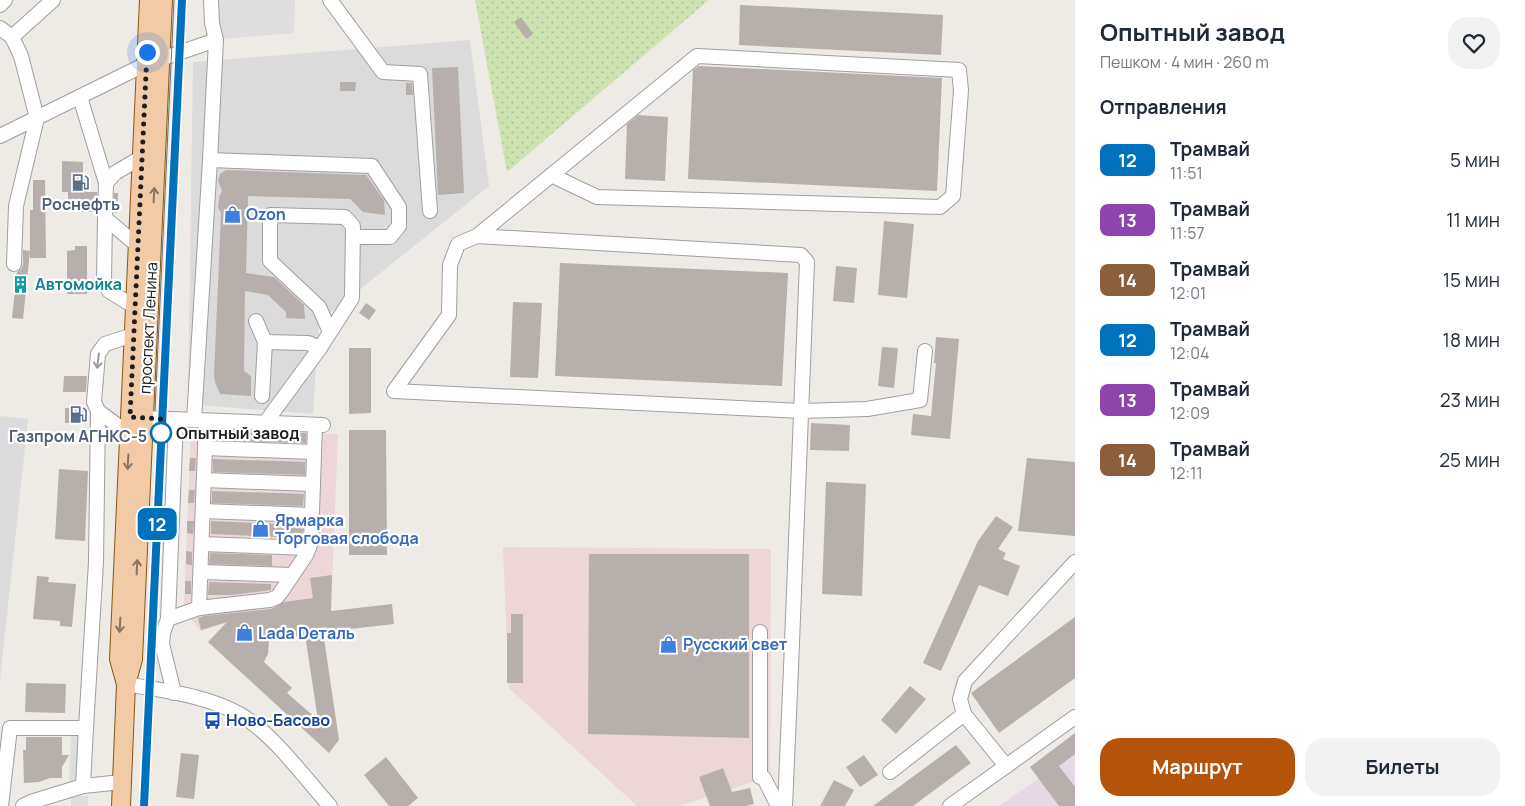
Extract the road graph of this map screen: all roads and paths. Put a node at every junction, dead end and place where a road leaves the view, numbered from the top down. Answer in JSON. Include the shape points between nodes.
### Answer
{"nodes":[{"id":1,"x":5,"y":0,"type":"edge"},
{"id":2,"x":53,"y":0,"type":"edge"},
{"id":3,"x":149,"y":0,"type":"edge"},
{"id":4,"x":163,"y":0,"type":"edge"},
{"id":5,"x":211,"y":0,"type":"edge"},
{"id":6,"x":330,"y":0,"type":"edge"},
{"id":7,"x":0,"y":4,"type":"edge"},
{"id":8,"x":0,"y":28,"type":"edge"},
{"id":9,"x":12,"y":37,"type":"junction"},
{"id":10,"x":216,"y":40,"type":"junction"},
{"id":11,"x":153,"y":62,"type":"junction"},
{"id":12,"x":80,"y":97,"type":"junction"},
{"id":13,"x":37,"y":118,"type":"junction"},
{"id":14,"x":0,"y":136,"type":"edge"},
{"id":15,"x":142,"y":157,"type":"junction"},
{"id":16,"x":210,"y":160,"type":"junction"},
{"id":17,"x":551,"y":175,"type":"junction"},
{"id":18,"x":106,"y":183,"type":"junction"},
{"id":19,"x":430,"y":211,"type":"dead end"},
{"id":20,"x":105,"y":218,"type":"junction"},
{"id":21,"x":477,"y":236,"type":"junction"},
{"id":22,"x":353,"y":237,"type":"junction"},
{"id":23,"x":138,"y":246,"type":"junction"},
{"id":24,"x":14,"y":264,"type":"dead end"},
{"id":25,"x":135,"y":307,"type":"junction"},
{"id":26,"x":256,"y":321,"type":"dead end"},
{"id":27,"x":330,"y":332,"type":"junction"},
{"id":28,"x":133,"y":336,"type":"junction"},
{"id":29,"x":265,"y":342,"type":"junction"},
{"id":30,"x":320,"y":348,"type":"junction"},
{"id":31,"x":925,"y":351,"type":"dead end"},
{"id":32,"x":262,"y":396,"type":"dead end"},
{"id":33,"x":801,"y":410,"type":"junction"},
{"id":34,"x":98,"y":411,"type":"junction"},
{"id":35,"x":176,"y":420,"type":"junction"},
{"id":36,"x":200,"y":420,"type":"junction"},
{"id":37,"x":134,"y":423,"type":"junction"},
{"id":38,"x":265,"y":423,"type":"junction"},
{"id":39,"x":205,"y":448,"type":"junction"},
{"id":40,"x":314,"y":452,"type":"junction"},
{"id":41,"x":204,"y":480,"type":"junction"},
{"id":42,"x":313,"y":484,"type":"junction"},
{"id":43,"x":203,"y":511,"type":"junction"},
{"id":44,"x":312,"y":515,"type":"junction"},
{"id":45,"x":202,"y":544,"type":"junction"},
{"id":46,"x":309,"y":548,"type":"junction"},
{"id":47,"x":1075,"y":562,"type":"edge"},
{"id":48,"x":201,"y":572,"type":"junction"},
{"id":49,"x":292,"y":575,"type":"junction"},
{"id":50,"x":199,"y":608,"type":"junction"},
{"id":51,"x":168,"y":619,"type":"junction"},
{"id":52,"x":760,"y":632,"type":"dead end"},
{"id":53,"x":126,"y":684,"type":"junction"},
{"id":54,"x":174,"y":693,"type":"junction"},
{"id":55,"x":964,"y":714,"type":"junction"},
{"id":56,"x":1075,"y":717,"type":"edge"},
{"id":57,"x":86,"y":728,"type":"junction"},
{"id":58,"x":1006,"y":766,"type":"junction"},
{"id":59,"x":890,"y":772,"type":"dead end"},
{"id":60,"x":122,"y":782,"type":"junction"},
{"id":61,"x":83,"y":786,"type":"junction"},
{"id":62,"x":1,"y":806,"type":"edge"},
{"id":63,"x":23,"y":806,"type":"edge"},
{"id":64,"x":121,"y":806,"type":"edge"},
{"id":65,"x":330,"y":806,"type":"edge"},
{"id":66,"x":778,"y":806,"type":"edge"},
{"id":67,"x":785,"y":806,"type":"edge"},
{"id":68,"x":950,"y":806,"type":"edge"}],
"edges":[{"from":1,"to":7,"type":"street"},
{"from":2,"to":9,"type":"street"},
{"from":3,"to":11,"type":"main road","name":"проспект Ленина"},
{"from":4,"to":11,"type":"main road","name":"проспект Ленина"},
{"from":5,"to":10,"type":"street"},
{"from":6,"to":19,"type":"street","via":[[383,72],[420,74]]},
{"from":8,"to":9,"type":"street"},
{"from":9,"to":13,"type":"street","via":[[21,56]]},
{"from":10,"to":11,"type":"street"},
{"from":10,"to":16,"type":"street"},
{"from":11,"to":12,"type":"street"},
{"from":11,"to":15,"type":"main road","name":"проспект Ленина"},
{"from":37,"to":11,"type":"main road","name":"проспект Ленина","one_way":true},
{"from":12,"to":13,"type":"street"},
{"from":12,"to":18,"type":"street"},
{"from":13,"to":14,"type":"street"},
{"from":13,"to":24,"type":"street","via":[[16,206]]},
{"from":15,"to":18,"type":"street","via":[[115,173]]},
{"from":15,"to":23,"type":"main road","name":"проспект Ленина"},
{"from":16,"to":22,"type":"street","via":[[372,166],[399,206],[399,226],[390,237]]},
{"from":16,"to":36,"type":"street"},
{"from":17,"to":17,"type":"street","via":[[697,56],[959,70],[961,90],[952,196],[940,207],[597,197]]},
{"from":17,"to":21,"type":"street"},
{"from":18,"to":20,"type":"street"},
{"from":20,"to":23,"type":"street"},
{"from":20,"to":25,"type":"street","via":[[104,281],[109,291]]},
{"from":21,"to":33,"type":"street","via":[[801,254],[807,262]]},
{"from":21,"to":33,"type":"street","via":[[458,244],[450,265],[449,314],[394,391]]},
{"from":22,"to":27,"type":"street","via":[[352,298]]},
{"from":22,"to":27,"type":"street","via":[[353,226],[345,217],[270,215],[270,261],[319,307]]},
{"from":23,"to":25,"type":"main road","name":"проспект Ленина"},
{"from":25,"to":28,"type":"main road","name":"проспект Ленина"},
{"from":26,"to":29,"type":"street"},
{"from":27,"to":30,"type":"street"},
{"from":28,"to":34,"type":"street","one_way":true,"via":[[106,344],[98,354],[94,402]]},
{"from":28,"to":37,"type":"main road","name":"проспект Ленина"},
{"from":29,"to":30,"type":"street","via":[[308,343]]},
{"from":29,"to":32,"type":"street"},
{"from":30,"to":38,"type":"street"},
{"from":31,"to":33,"type":"street","via":[[920,400],[867,409]]},
{"from":33,"to":67,"type":"street"},
{"from":34,"to":37,"type":"street"},
{"from":34,"to":57,"type":"street","via":[[96,562]]},
{"from":35,"to":36,"type":"street"},
{"from":35,"to":37,"type":"street"},
{"from":35,"to":51,"type":"street"},
{"from":36,"to":38,"type":"street"},
{"from":36,"to":39,"type":"street"},
{"from":37,"to":53,"type":"main road","name":"проспект Ленина","via":[[119,659]]},
{"from":38,"to":40,"type":"street","via":[[320,425]]},
{"from":39,"to":40,"type":"street"},
{"from":39,"to":41,"type":"street"},
{"from":40,"to":42,"type":"street"},
{"from":41,"to":42,"type":"street"},
{"from":41,"to":43,"type":"street"},
{"from":42,"to":44,"type":"street"},
{"from":43,"to":44,"type":"street"},
{"from":43,"to":45,"type":"street"},
{"from":44,"to":46,"type":"street"},
{"from":45,"to":46,"type":"street"},
{"from":45,"to":48,"type":"street"},
{"from":46,"to":49,"type":"street"},
{"from":47,"to":55,"type":"street","via":[[965,681],[960,699]]},
{"from":48,"to":49,"type":"street"},
{"from":48,"to":50,"type":"street"},
{"from":49,"to":50,"type":"street","via":[[274,599]]},
{"from":50,"to":51,"type":"street"},
{"from":51,"to":54,"type":"street","via":[[162,644]]},
{"from":52,"to":66,"type":"street","via":[[760,776]]},
{"from":53,"to":54,"type":"street"},
{"from":53,"to":60,"type":"main road","name":"проспект Ленина"},
{"from":54,"to":65,"type":"street","via":[[217,704],[241,715],[263,731]]},
{"from":55,"to":58,"type":"street"},
{"from":55,"to":59,"type":"street"},
{"from":56,"to":58,"type":"street"},
{"from":57,"to":61,"type":"street"},
{"from":57,"to":62,"type":"street","via":[[10,728]]},
{"from":58,"to":68,"type":"street"},
{"from":60,"to":61,"type":"street"},
{"from":60,"to":64,"type":"main road","name":"проспект Ленина"},
{"from":61,"to":63,"type":"street"}]}
